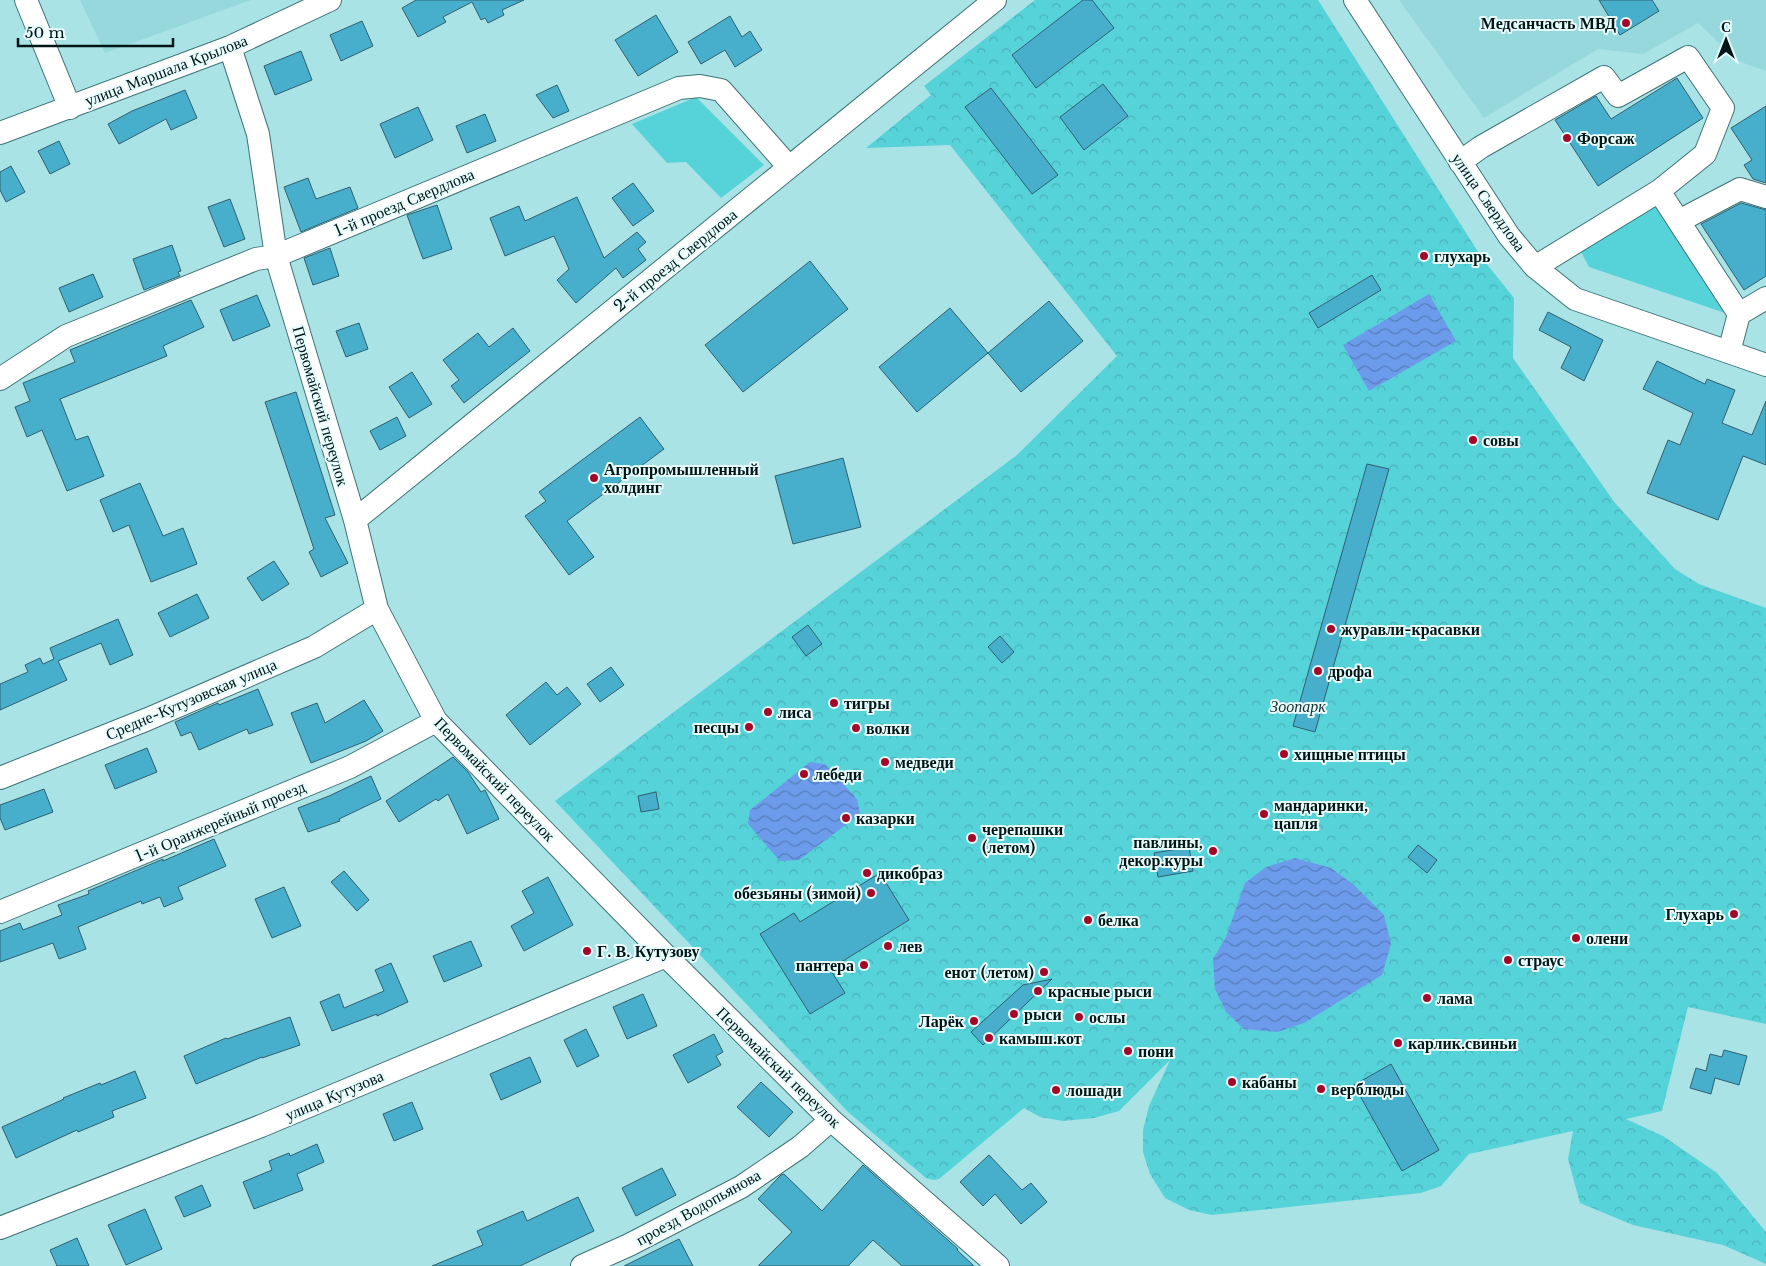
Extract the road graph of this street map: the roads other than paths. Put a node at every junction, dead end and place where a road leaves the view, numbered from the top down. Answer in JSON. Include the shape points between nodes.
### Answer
{"nodes":[{"id":1,"x":26,"y":0,"type":"edge"},
{"id":2,"x":330,"y":0,"type":"edge"},
{"id":3,"x":995,"y":0,"type":"edge"},
{"id":4,"x":1355,"y":0,"type":"edge"},
{"id":5,"x":230,"y":47,"type":"junction"},
{"id":6,"x":70,"y":108,"type":"junction"},
{"id":7,"x":0,"y":133,"type":"edge"},
{"id":8,"x":1460,"y":162,"type":"junction"},
{"id":9,"x":790,"y":167,"type":"junction"},
{"id":10,"x":1659,"y":191,"type":"junction"},
{"id":11,"x":1766,"y":197,"type":"edge"},
{"id":12,"x":1679,"y":221,"type":"junction"},
{"id":13,"x":276,"y":256,"type":"junction"},
{"id":14,"x":1535,"y":267,"type":"junction"},
{"id":15,"x":1766,"y":298,"type":"edge"},
{"id":16,"x":1739,"y":314,"type":"junction"},
{"id":17,"x":1729,"y":352,"type":"junction"},
{"id":18,"x":1766,"y":365,"type":"edge"},
{"id":19,"x":0,"y":379,"type":"edge"},
{"id":20,"x":355,"y":520,"type":"junction"},
{"id":21,"x":377,"y":609,"type":"junction"},
{"id":22,"x":436,"y":720,"type":"junction"},
{"id":23,"x":0,"y":778,"type":"edge"},
{"id":24,"x":0,"y":912,"type":"edge"},
{"id":25,"x":666,"y":956,"type":"junction"},
{"id":26,"x":831,"y":1120,"type":"junction"},
{"id":27,"x":0,"y":1228,"type":"edge"},
{"id":28,"x":582,"y":1266,"type":"edge"},
{"id":29,"x":998,"y":1266,"type":"edge"}],
"edges":[{"from":1,"to":6,"type":"street"},
{"from":2,"to":5,"type":"street","name":"улица Маршала Крылова"},
{"from":3,"to":9,"type":"street","name":"2-й проезд Свердлова"},
{"from":4,"to":8,"type":"street","name":"улица Свердлова"},
{"from":5,"to":6,"type":"street","name":"улица Маршала Крылова"},
{"from":5,"to":13,"type":"street","name":"Первомайский переулок","via":[[258,134]]},
{"from":6,"to":7,"type":"street","name":"улица Маршала Крылова"},
{"from":8,"to":10,"type":"street","via":[[1604,77],[1618,96],[1688,56],[1723,108],[1705,154]]},
{"from":8,"to":14,"type":"street","name":"улица Свердлова","via":[[1509,236]]},
{"from":9,"to":13,"type":"street","name":"1-й проезд Свердлова","via":[[721,90],[700,86],[679,88]]},
{"from":9,"to":20,"type":"street","name":"2-й проезд Свердлова"},
{"from":10,"to":12,"type":"street"},
{"from":10,"to":14,"type":"street"},
{"from":11,"to":12,"type":"street","via":[[1740,188]]},
{"from":12,"to":16,"type":"street"},
{"from":13,"to":19,"type":"street","name":"1-й проезд Свердлова","via":[[256,259],[66,336]]},
{"from":13,"to":20,"type":"street","name":"Первомайский переулок"},
{"from":14,"to":17,"type":"street","name":"улица Свердлова","via":[[1576,299]]},
{"from":15,"to":16,"type":"street"},
{"from":16,"to":17,"type":"street"},
{"from":17,"to":18,"type":"street","name":"улица Свердлова"},
{"from":20,"to":21,"type":"street","name":"Первомайский переулок"},
{"from":21,"to":22,"type":"street","name":"Первомайский переулок"},
{"from":21,"to":23,"type":"street","name":"Средне-Кутузовская улица","via":[[314,647],[148,719]]},
{"from":22,"to":24,"type":"street","name":"1-й Оранжерейный проезд","via":[[350,767]]},
{"from":22,"to":25,"type":"street","name":"Первомайский переулок"},
{"from":25,"to":26,"type":"street","name":"Первомайский переулок"},
{"from":25,"to":27,"type":"street","name":"улица Кутузова","via":[[261,1126]]},
{"from":26,"to":28,"type":"street","name":"проезд Водопьянова","via":[[800,1148],[741,1187],[630,1245]]},
{"from":26,"to":29,"type":"street","name":"Первомайский переулок"}]}
